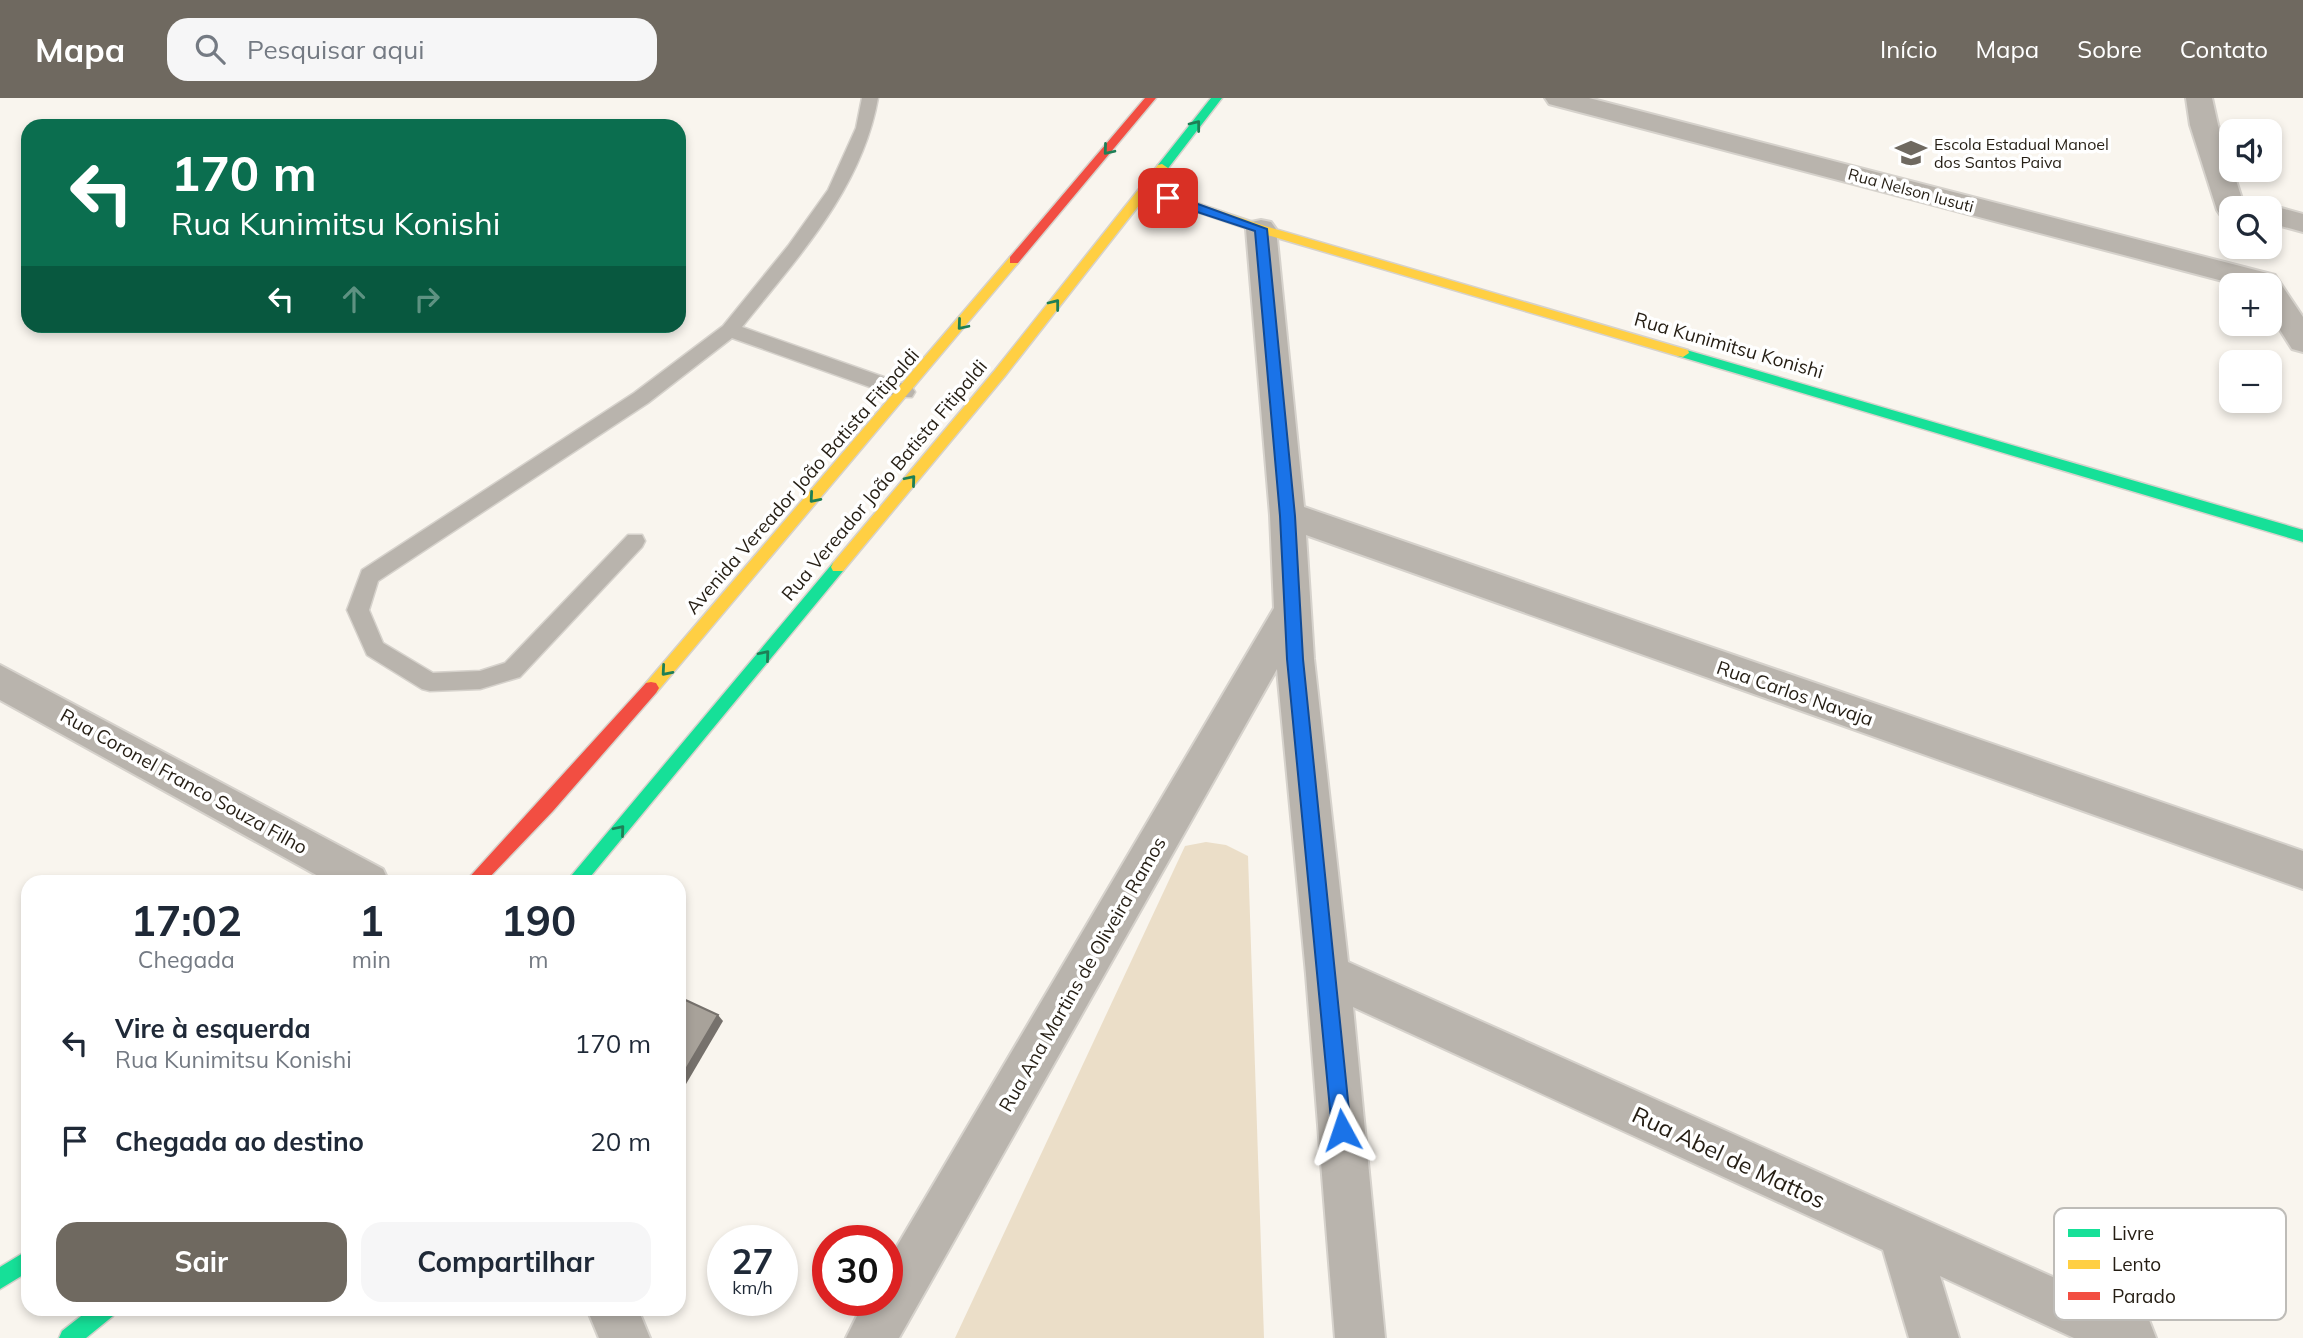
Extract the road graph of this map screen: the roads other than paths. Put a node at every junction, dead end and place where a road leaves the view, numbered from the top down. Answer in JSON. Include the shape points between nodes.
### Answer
{"nodes":[{"id":1,"x":870,"y":98,"type":"edge"},
{"id":2,"x":1152,"y":98,"type":"edge"},
{"id":3,"x":1217,"y":98,"type":"edge"},
{"id":4,"x":1558,"y":98,"type":"edge"},
{"id":5,"x":2199,"y":98,"type":"edge"},
{"id":6,"x":1145,"y":190,"type":"junction"},
{"id":7,"x":2231,"y":196,"type":"edge"},
{"id":8,"x":2282,"y":217,"type":"edge"},
{"id":9,"x":2303,"y":223,"type":"edge"},
{"id":10,"x":1261,"y":229,"type":"junction"},
{"id":11,"x":2219,"y":273,"type":"edge"},
{"id":12,"x":2282,"y":309,"type":"edge"},
{"id":13,"x":730,"y":330,"type":"junction"},
{"id":14,"x":2303,"y":341,"type":"edge"},
{"id":15,"x":905,"y":392,"type":"junction"},
{"id":16,"x":1287,"y":516,"type":"junction"},
{"id":17,"x":2303,"y":536,"type":"edge"},
{"id":18,"x":635,"y":541,"type":"dead end"},
{"id":19,"x":1292,"y":610,"type":"junction"},
{"id":20,"x":0,"y":681,"type":"edge"},
{"id":21,"x":2303,"y":870,"type":"edge"},
{"id":22,"x":355,"y":875,"type":"edge"},
{"id":23,"x":481,"y":875,"type":"edge"},
{"id":24,"x":581,"y":875,"type":"edge"},
{"id":25,"x":1328,"y":974,"type":"junction"},
{"id":26,"x":1903,"y":1236,"type":"junction"},
{"id":27,"x":21,"y":1265,"type":"edge"},
{"id":28,"x":0,"y":1279,"type":"edge"},
{"id":29,"x":2054,"y":1304,"type":"edge"},
{"id":30,"x":97,"y":1316,"type":"edge"},
{"id":31,"x":615,"y":1316,"type":"edge"},
{"id":32,"x":2091,"y":1320,"type":"edge"},
{"id":33,"x":69,"y":1338,"type":"edge"},
{"id":34,"x":625,"y":1338,"type":"edge"},
{"id":35,"x":871,"y":1338,"type":"edge"},
{"id":36,"x":1360,"y":1338,"type":"edge"},
{"id":37,"x":1934,"y":1338,"type":"edge"},
{"id":38,"x":2131,"y":1338,"type":"edge"}],
"edges":[{"from":1,"to":13,"type":"lane","via":[[869,116],[855,155],[828,203]]},
{"from":2,"to":15,"type":"main road","name":"Avenida Vereador João Batista Fitipaldi","one_way":true},
{"from":6,"to":3,"type":"main road","name":"Rua Vereador João Batista Fitipaldi","one_way":true},
{"from":4,"to":11,"type":"street","name":"Rua Nelson Iusuti"},
{"from":5,"to":7,"type":"street","via":[[2204,125]]},
{"from":6,"to":10,"type":"main road","name":"Rua Kunimitsu Konishi"},
{"from":24,"to":6,"type":"main road","name":"Rua Vereador João Batista Fitipaldi","one_way":true,"via":[[1000,373]]},
{"from":8,"to":9,"type":"street"},
{"from":10,"to":16,"type":"street"},
{"from":10,"to":17,"type":"main road","name":"Rua Kunimitsu Konishi"},
{"from":12,"to":14,"type":"street"},
{"from":13,"to":15,"type":"lane"},
{"from":13,"to":18,"type":"lane","via":[[630,406],[369,576],[358,610],[375,649],[429,682],[480,680],[512,670]]},
{"from":15,"to":23,"type":"main road","name":"Avenida Vereador João Batista Fitipaldi","one_way":true,"via":[[660,678]]},
{"from":16,"to":19,"type":"street"},
{"from":16,"to":21,"type":"street","name":"Rua Carlos Navaja"},
{"from":19,"to":25,"type":"street"},
{"from":19,"to":35,"type":"street","name":"Rua Ana Martins de Oliveira Ramos"},
{"from":20,"to":22,"type":"street","name":"Rua Coronel Franco Souza Filho"},
{"from":25,"to":26,"type":"street","name":"Rua Abel de Mattos"},
{"from":25,"to":36,"type":"street"},
{"from":26,"to":29,"type":"street","name":"Rua Abel de Mattos"},
{"from":26,"to":37,"type":"street"},
{"from":27,"to":28,"type":"main road"},
{"from":30,"to":33,"type":"main road"},
{"from":31,"to":34,"type":"street"},
{"from":32,"to":38,"type":"street","name":"Rua Abel de Mattos"}]}
